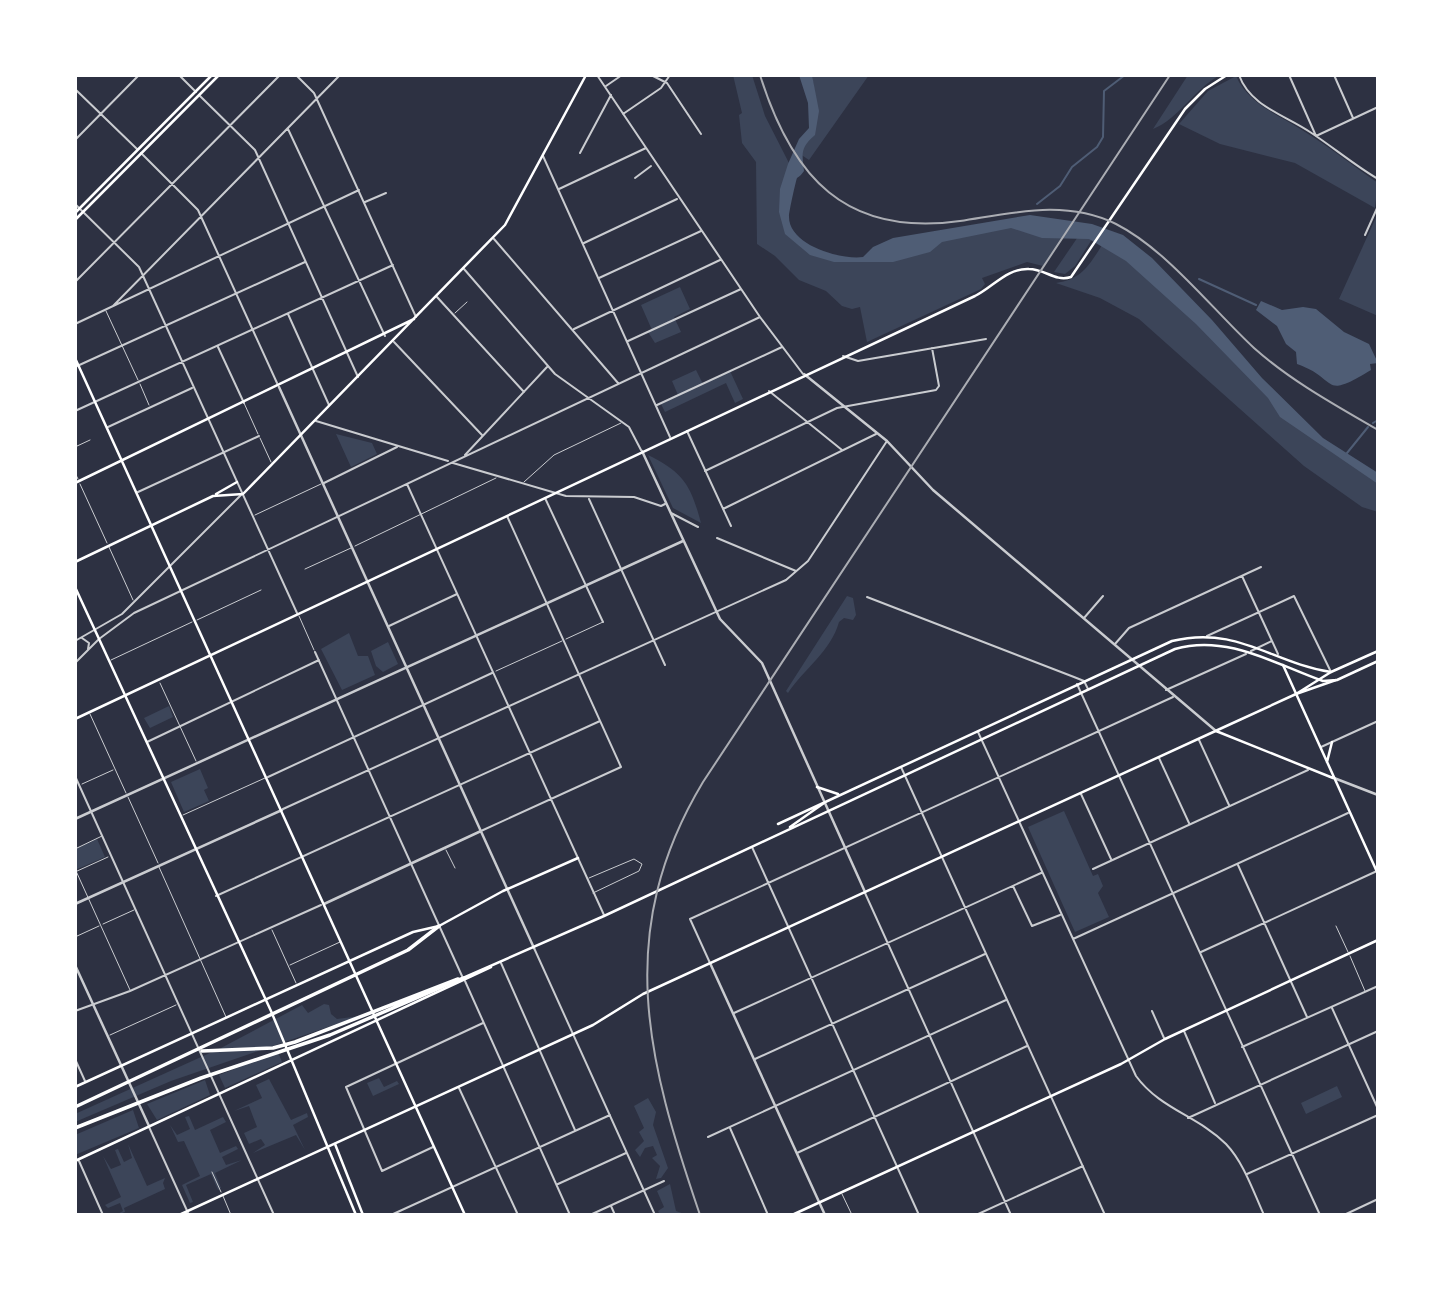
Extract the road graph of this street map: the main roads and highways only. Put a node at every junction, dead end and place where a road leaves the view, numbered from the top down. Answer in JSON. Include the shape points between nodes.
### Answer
{"nodes":[{"id":1,"x":212,"y":75,"type":"edge"},
{"id":2,"x":219,"y":75,"type":"edge"},
{"id":3,"x":586,"y":75,"type":"edge"},
{"id":4,"x":1227,"y":75,"type":"edge"},
{"id":5,"x":197,"y":93,"type":"junction"},
{"id":6,"x":75,"y":213,"type":"edge"},
{"id":7,"x":75,"y":220,"type":"edge"},
{"id":8,"x":416,"y":318,"type":"junction"},
{"id":9,"x":75,"y":358,"type":"edge"},
{"id":10,"x":77,"y":367,"type":"edge"},
{"id":11,"x":122,"y":461,"type":"junction"},
{"id":12,"x":77,"y":482,"type":"edge"},
{"id":13,"x":237,"y":482,"type":"road end"},
{"id":14,"x":213,"y":496,"type":"junction"},
{"id":15,"x":151,"y":526,"type":"junction"},
{"id":16,"x":75,"y":562,"type":"edge"},
{"id":17,"x":75,"y":587,"type":"edge"},
{"id":18,"x":1378,"y":651,"type":"edge"},
{"id":19,"x":211,"y":654,"type":"junction"},
{"id":20,"x":1378,"y":661,"type":"edge"},
{"id":21,"x":1283,"y":665,"type":"junction"},
{"id":22,"x":1331,"y":672,"type":"junction"},
{"id":23,"x":1318,"y":679,"type":"junction"},
{"id":24,"x":1337,"y":680,"type":"junction"},
{"id":25,"x":1296,"y":694,"type":"junction"},
{"id":26,"x":124,"y":695,"type":"junction"},
{"id":27,"x":75,"y":719,"type":"edge"},
{"id":28,"x":1216,"y":731,"type":"junction"},
{"id":29,"x":1332,"y":742,"type":"road end"},
{"id":30,"x":1326,"y":762,"type":"junction"},
{"id":31,"x":1334,"y":778,"type":"junction"},
{"id":32,"x":817,"y":786,"type":"road end"},
{"id":33,"x":842,"y":794,"type":"junction"},
{"id":34,"x":824,"y":802,"type":"junction"},
{"id":35,"x":778,"y":824,"type":"dead end"},
{"id":36,"x":787,"y":830,"type":"junction"},
{"id":37,"x":578,"y":858,"type":"road end"},
{"id":38,"x":1377,"y":872,"type":"edge"},
{"id":39,"x":439,"y":926,"type":"junction"},
{"id":40,"x":1378,"y":940,"type":"edge"},
{"id":41,"x":350,"y":961,"type":"junction"},
{"id":42,"x":464,"y":980,"type":"junction"},
{"id":43,"x":264,"y":1001,"type":"junction"},
{"id":44,"x":376,"y":1019,"type":"junction"},
{"id":45,"x":197,"y":1052,"type":"junction"},
{"id":46,"x":290,"y":1062,"type":"junction"},
{"id":47,"x":75,"y":1087,"type":"edge"},
{"id":48,"x":415,"y":1107,"type":"junction"},
{"id":49,"x":75,"y":1108,"type":"edge"},
{"id":50,"x":75,"y":1128,"type":"edge"},
{"id":51,"x":335,"y":1144,"type":"junction"},
{"id":52,"x":327,"y":1147,"type":"junction"},
{"id":53,"x":77,"y":1160,"type":"edge"},
{"id":54,"x":188,"y":1213,"type":"edge"},
{"id":55,"x":179,"y":1215,"type":"edge"},
{"id":56,"x":356,"y":1215,"type":"edge"},
{"id":57,"x":363,"y":1215,"type":"edge"},
{"id":58,"x":464,"y":1215,"type":"edge"},
{"id":59,"x":792,"y":1215,"type":"edge"}],
"edges":[{"from":1,"to":5,"type":"main road"},
{"from":2,"to":5,"type":"main road"},
{"from":3,"to":8,"type":"main road","via":[[509,219]]},
{"from":4,"to":19,"type":"main road","via":[[1185,108],[1078,271],[1062,279],[1032,268],[1013,272],[975,296]]},
{"from":5,"to":6,"type":"main road"},
{"from":5,"to":7,"type":"main road"},
{"from":8,"to":11,"type":"main road"},
{"from":8,"to":14,"type":"main road","via":[[243,494]]},
{"from":9,"to":10,"type":"main road"},
{"from":10,"to":11,"type":"main road"},
{"from":11,"to":12,"type":"main road"},
{"from":11,"to":15,"type":"main road"},
{"from":13,"to":14,"type":"main road"},
{"from":14,"to":15,"type":"main road"},
{"from":15,"to":16,"type":"main road"},
{"from":15,"to":19,"type":"main road"},
{"from":17,"to":26,"type":"main road"},
{"from":18,"to":22,"type":"main road"},
{"from":19,"to":26,"type":"main road"},
{"from":19,"to":41,"type":"main road"},
{"from":20,"to":24,"type":"main road"},
{"from":21,"to":23,"type":"main road"},
{"from":21,"to":25,"type":"main road"},
{"from":21,"to":36,"type":"main road","via":[[1226,646],[1175,649]]},
{"from":22,"to":23,"type":"main road"},
{"from":22,"to":33,"type":"main road","via":[[1228,638],[1172,641]]},
{"from":23,"to":24,"type":"main road"},
{"from":23,"to":25,"type":"main road"},
{"from":24,"to":25,"type":"main road"},
{"from":25,"to":28,"type":"main road"},
{"from":25,"to":30,"type":"main road"},
{"from":26,"to":27,"type":"main road"},
{"from":26,"to":43,"type":"main road"},
{"from":28,"to":31,"type":"main road"},
{"from":28,"to":48,"type":"main road","via":[[643,994],[603,1020]]},
{"from":29,"to":30,"type":"main road"},
{"from":30,"to":31,"type":"main road"},
{"from":31,"to":38,"type":"main road"},
{"from":32,"to":33,"type":"main road"},
{"from":33,"to":34,"type":"main road"},
{"from":34,"to":35,"type":"main road"},
{"from":34,"to":36,"type":"main road"},
{"from":36,"to":42,"type":"main road"},
{"from":37,"to":39,"type":"main road"},
{"from":39,"to":41,"type":"main road","via":[[414,932]]},
{"from":39,"to":45,"type":"highway","via":[[408,950]]},
{"from":40,"to":59,"type":"main road"},
{"from":41,"to":43,"type":"main road"},
{"from":41,"to":44,"type":"main road"},
{"from":42,"to":44,"type":"main road"},
{"from":42,"to":45,"type":"highway","via":[[295,1042],[272,1048]]},
{"from":42,"to":50,"type":"highway","via":[[330,1035]]},
{"from":43,"to":46,"type":"main road"},
{"from":43,"to":47,"type":"main road"},
{"from":44,"to":46,"type":"main road"},
{"from":44,"to":48,"type":"main road"},
{"from":45,"to":49,"type":"highway"},
{"from":46,"to":52,"type":"main road"},
{"from":46,"to":53,"type":"main road"},
{"from":48,"to":51,"type":"main road"},
{"from":48,"to":58,"type":"main road"},
{"from":51,"to":52,"type":"main road"},
{"from":51,"to":57,"type":"main road"},
{"from":52,"to":54,"type":"main road"},
{"from":52,"to":56,"type":"main road"},
{"from":54,"to":55,"type":"main road"}]}
